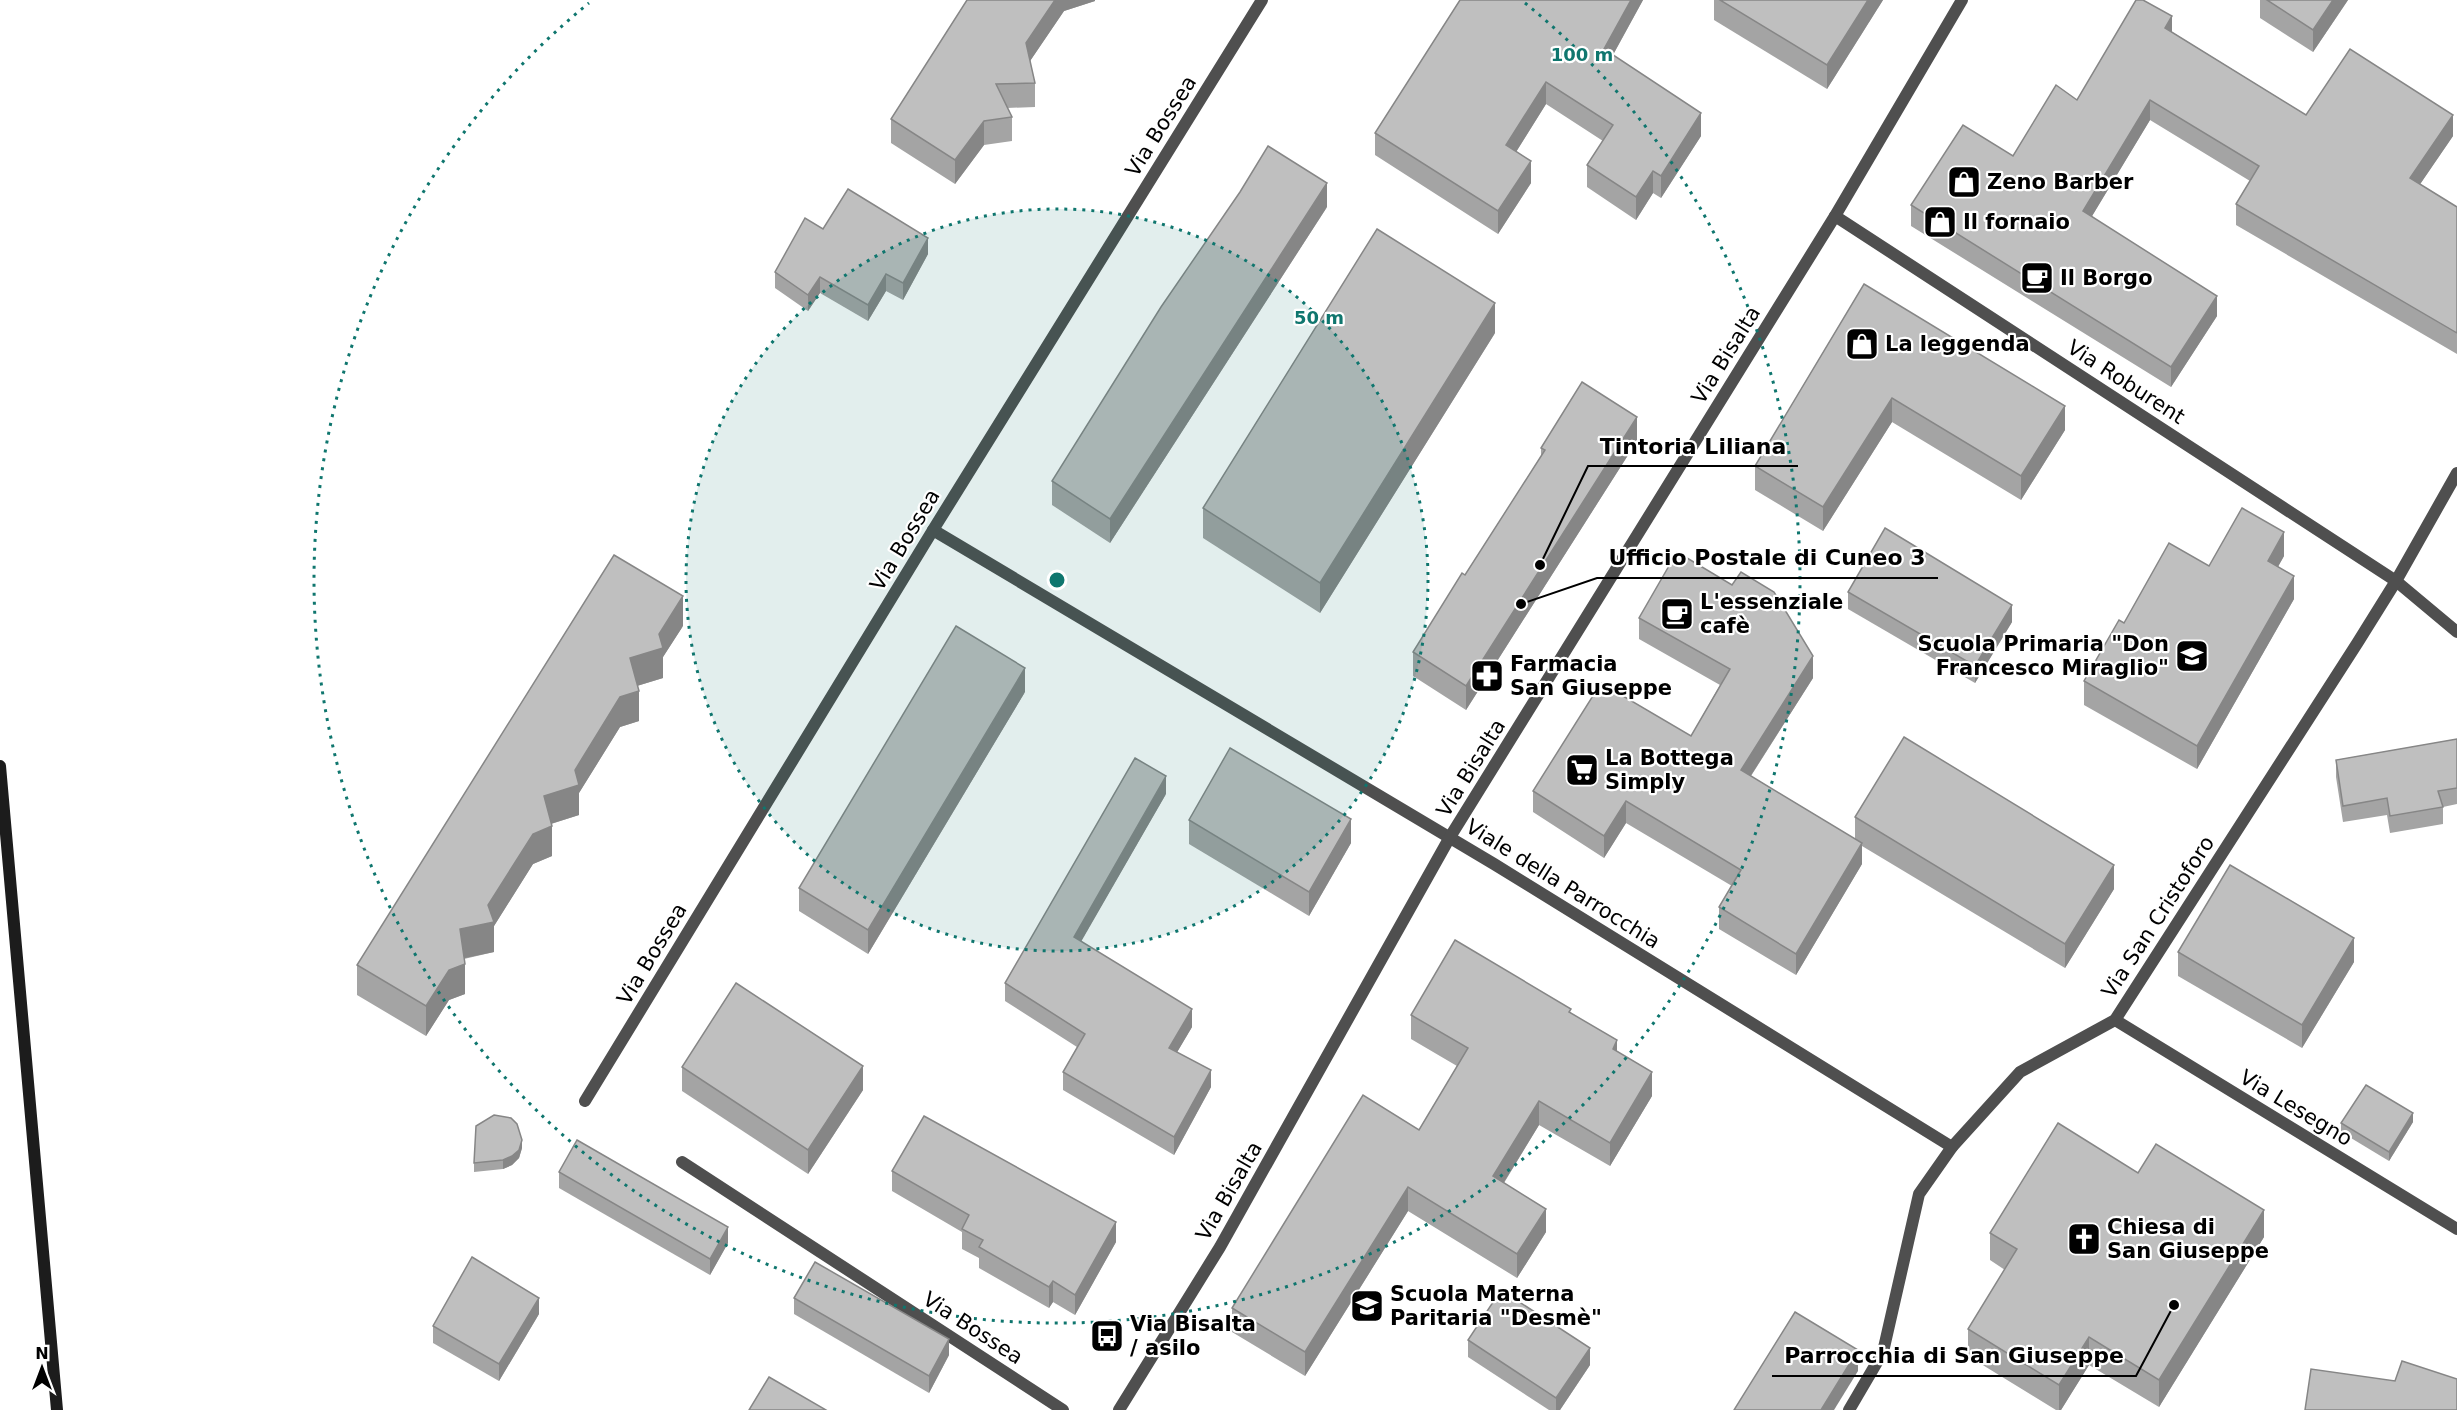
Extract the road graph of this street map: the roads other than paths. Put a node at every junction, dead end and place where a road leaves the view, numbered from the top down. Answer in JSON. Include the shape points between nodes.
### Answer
{"nodes":[{"id":1,"x":1262,"y":0,"type":"edge"},
{"id":2,"x":1962,"y":0,"type":"edge"},
{"id":3,"x":1835,"y":216,"type":"junction"},
{"id":4,"x":2457,"y":473,"type":"edge"},
{"id":5,"x":933,"y":530,"type":"junction"},
{"id":6,"x":2396,"y":581,"type":"junction"},
{"id":7,"x":2457,"y":632,"type":"edge"},
{"id":8,"x":0,"y":765,"type":"edge"},
{"id":9,"x":1450,"y":837,"type":"junction"},
{"id":10,"x":2115,"y":1020,"type":"junction"},
{"id":11,"x":585,"y":1101,"type":"dead end"},
{"id":12,"x":1952,"y":1148,"type":"junction"},
{"id":13,"x":682,"y":1161,"type":"dead end"},
{"id":14,"x":2457,"y":1229,"type":"edge"},
{"id":15,"x":57,"y":1410,"type":"edge"},
{"id":16,"x":1063,"y":1410,"type":"edge"},
{"id":17,"x":1119,"y":1410,"type":"edge"},
{"id":18,"x":1849,"y":1410,"type":"edge"}],
"edges":[{"from":1,"to":5,"type":"street","name":"Via Bossea"},
{"from":2,"to":3,"type":"street","name":"Via Bisalta"},
{"from":3,"to":6,"type":"street","name":"Via Roburent"},
{"from":3,"to":9,"type":"street","name":"Via Bisalta"},
{"from":4,"to":6,"type":"street","name":"Via San Cristoforo"},
{"from":5,"to":9,"type":"street","name":"Viale della Parrocchia"},
{"from":5,"to":11,"type":"street","name":"Via Bossea"},
{"from":6,"to":7,"type":"street","name":"Via Roburent"},
{"from":6,"to":10,"type":"street","name":"Via San Cristoforo"},
{"from":8,"to":15,"type":"main road"},
{"from":9,"to":12,"type":"street","name":"Viale della Parrocchia"},
{"from":9,"to":17,"type":"street","name":"Via Bisalta","via":[[1220,1247]]},
{"from":10,"to":12,"type":"street","name":"Via San Cristoforo","via":[[2020,1072]]},
{"from":10,"to":14,"type":"street","name":"Via Lesegno"},
{"from":12,"to":18,"type":"street","name":"Via San Cristoforo","via":[[1919,1194],[1883,1352]]},
{"from":13,"to":16,"type":"street","name":"Via Bossea"}]}
